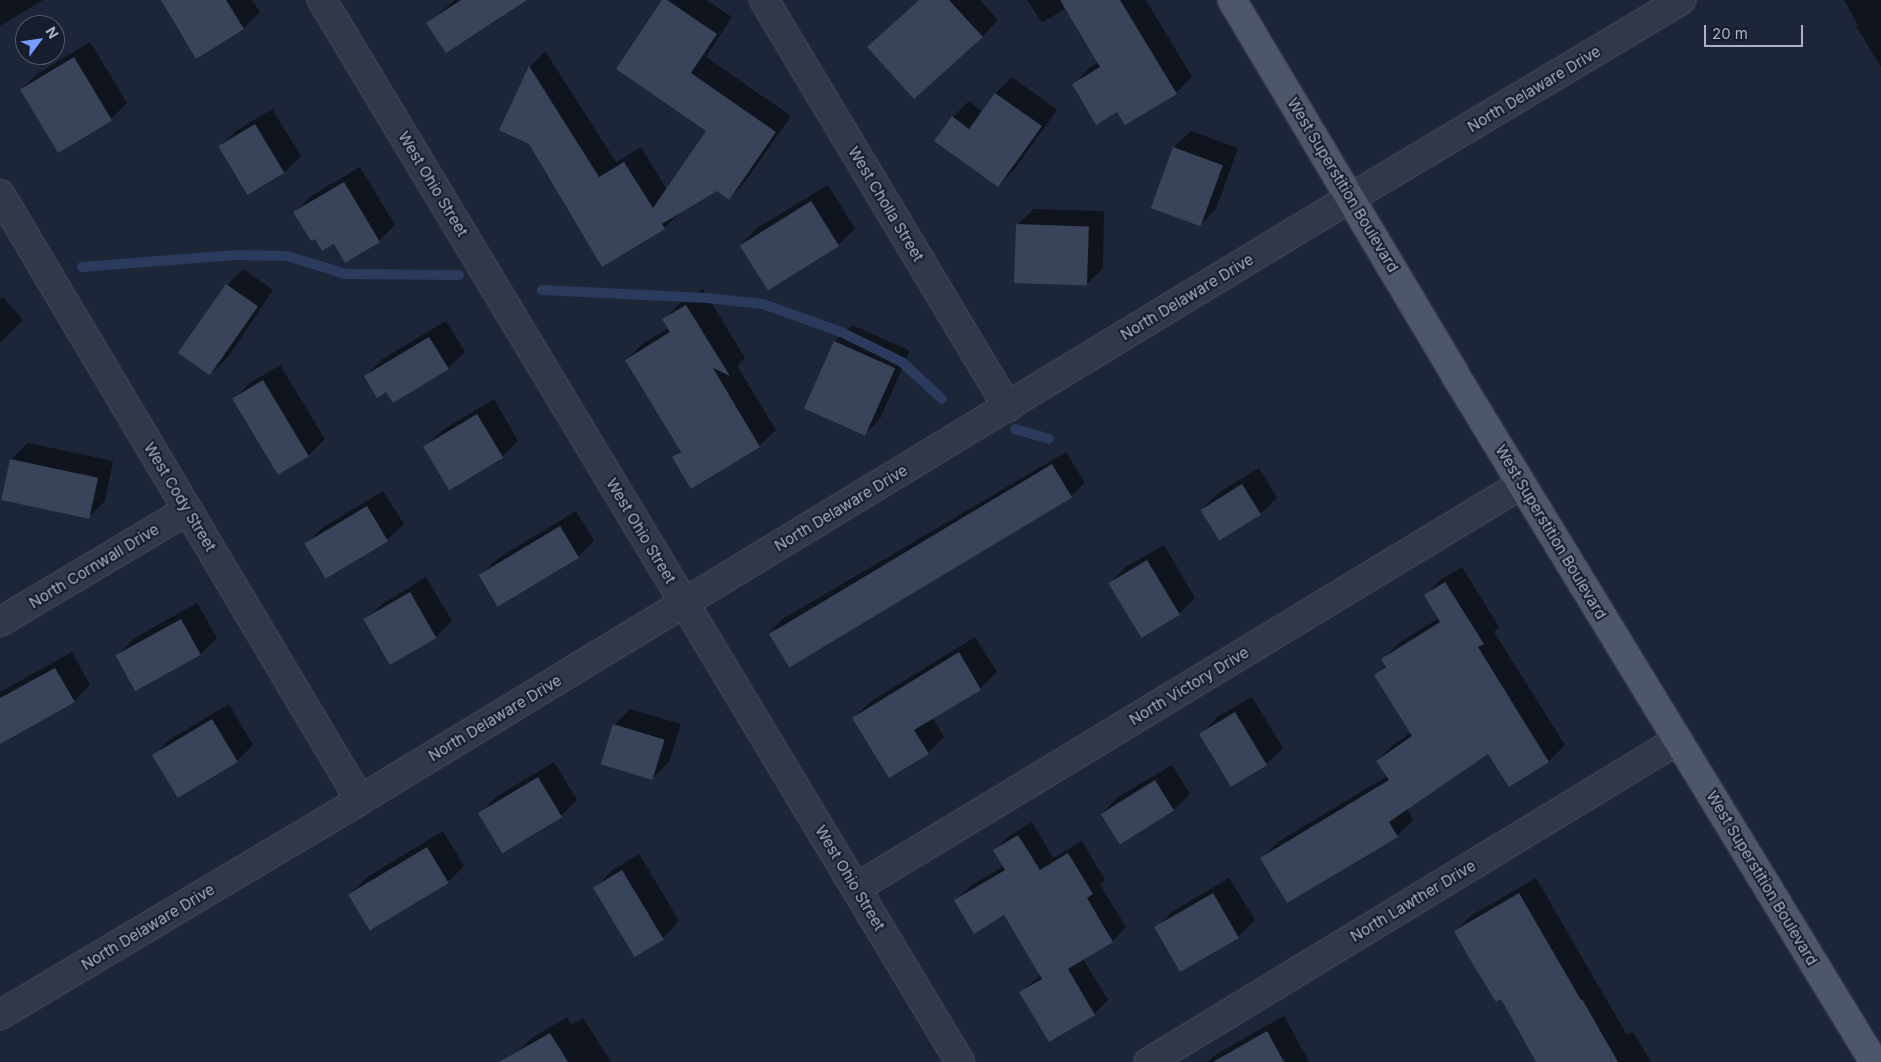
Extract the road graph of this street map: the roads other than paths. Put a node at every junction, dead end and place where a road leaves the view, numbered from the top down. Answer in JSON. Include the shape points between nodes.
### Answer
{"nodes":[{"id":1,"x":322,"y":0,"type":"edge"},
{"id":2,"x":764,"y":0,"type":"edge"},
{"id":3,"x":1232,"y":0,"type":"edge"},
{"id":4,"x":1681,"y":0,"type":"edge"},
{"id":5,"x":0,"y":194,"type":"edge"},
{"id":6,"x":1352,"y":199,"type":"junction"},
{"id":7,"x":9,"y":230,"type":"edge"},
{"id":8,"x":1008,"y":407,"type":"junction"},
{"id":9,"x":1522,"y":484,"type":"junction"},
{"id":10,"x":188,"y":510,"type":"junction"},
{"id":11,"x":685,"y":603,"type":"junction"},
{"id":12,"x":0,"y":622,"type":"edge"},
{"id":13,"x":1678,"y":740,"type":"junction"},
{"id":14,"x":360,"y":800,"type":"junction"},
{"id":15,"x":856,"y":888,"type":"junction"},
{"id":16,"x":0,"y":1015,"type":"edge"},
{"id":17,"x":1875,"y":1053,"type":"edge"},
{"id":18,"x":960,"y":1062,"type":"edge"},
{"id":19,"x":1149,"y":1062,"type":"edge"}],
"edges":[{"from":1,"to":11,"type":"street","name":"West Ohio Street"},
{"from":2,"to":8,"type":"street","name":"West Cholla Street"},
{"from":3,"to":6,"type":"main road","name":"West Superstition Boulevard"},
{"from":4,"to":6,"type":"street","name":"North Delaware Drive"},
{"from":5,"to":7,"type":"street","name":"West Cody Street"},
{"from":6,"to":8,"type":"street","name":"North Delaware Drive"},
{"from":6,"to":9,"type":"main road","name":"West Superstition Boulevard"},
{"from":7,"to":10,"type":"street","name":"West Cody Street"},
{"from":8,"to":11,"type":"street","name":"North Delaware Drive"},
{"from":9,"to":13,"type":"main road","name":"West Superstition Boulevard"},
{"from":9,"to":15,"type":"street","name":"North Victory Drive"},
{"from":10,"to":12,"type":"street","name":"North Cornwall Drive"},
{"from":10,"to":14,"type":"street","name":"West Cody Street"},
{"from":11,"to":14,"type":"street","name":"North Delaware Drive"},
{"from":11,"to":15,"type":"street","name":"West Ohio Street"},
{"from":13,"to":17,"type":"main road","name":"West Superstition Boulevard"},
{"from":13,"to":19,"type":"street","name":"North Lawther Drive"},
{"from":14,"to":16,"type":"street","name":"North Delaware Drive"},
{"from":15,"to":18,"type":"street","name":"West Ohio Street"}]}
